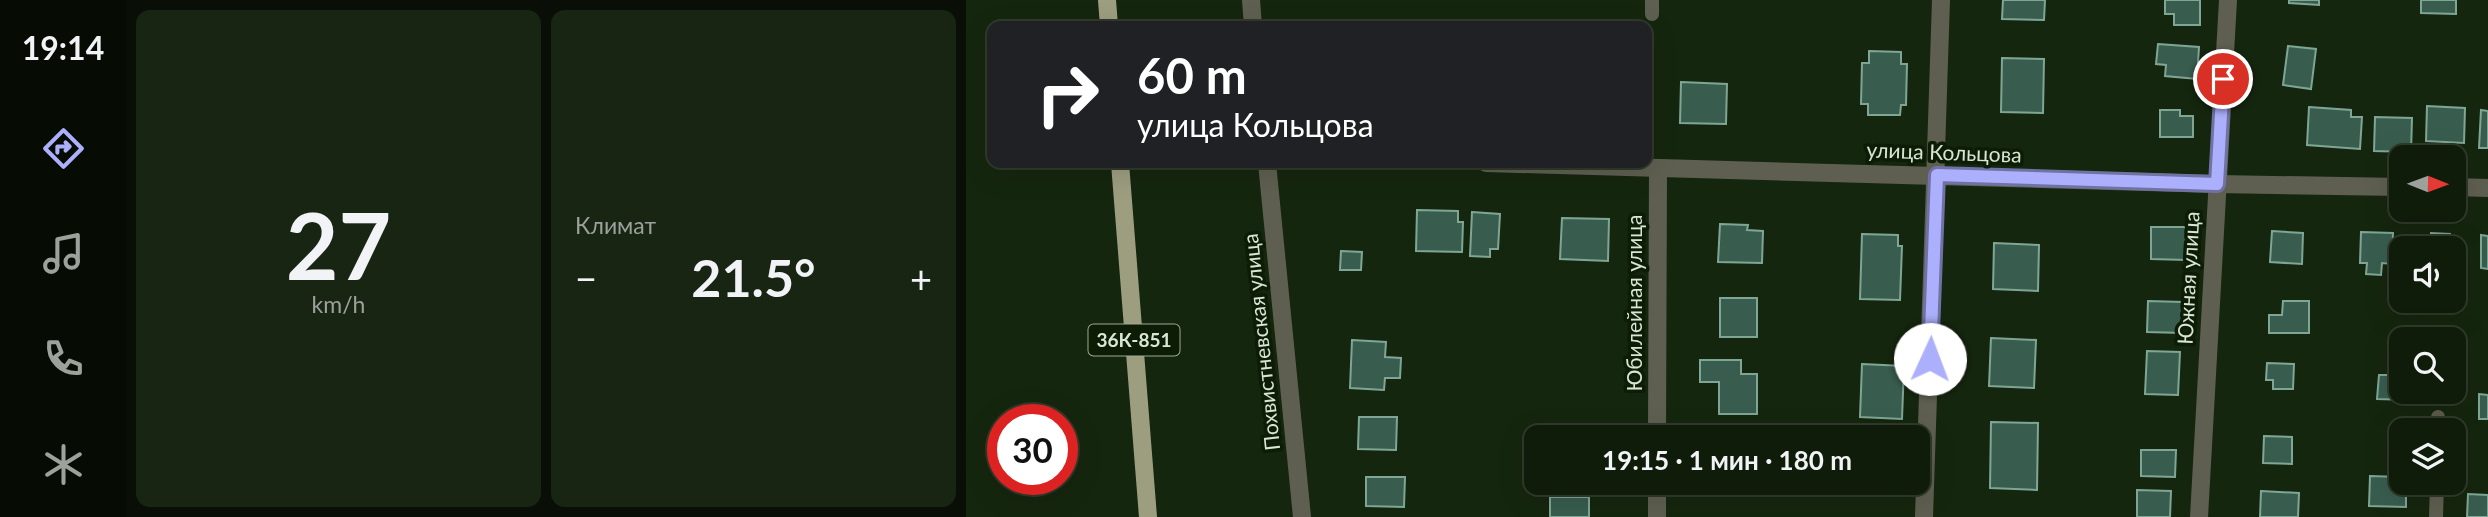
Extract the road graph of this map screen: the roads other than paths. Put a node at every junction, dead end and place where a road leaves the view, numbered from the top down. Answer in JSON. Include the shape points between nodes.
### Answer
{"nodes":[{"id":1,"x":1107,"y":0,"type":"edge"},
{"id":2,"x":1251,"y":0,"type":"edge"},
{"id":3,"x":1941,"y":0,"type":"edge"},
{"id":4,"x":2228,"y":0,"type":"edge"},
{"id":5,"x":1109,"y":21,"type":"edge"},
{"id":6,"x":1253,"y":21,"type":"edge"},
{"id":7,"x":1120,"y":168,"type":"edge"},
{"id":8,"x":1267,"y":168,"type":"edge"},
{"id":9,"x":1652,"y":168,"type":"edge"},
{"id":10,"x":1658,"y":168,"type":"junction"},
{"id":11,"x":1937,"y":175,"type":"junction"},
{"id":12,"x":2217,"y":184,"type":"junction"},
{"id":13,"x":2389,"y":187,"type":"edge"},
{"id":14,"x":2466,"y":187,"type":"edge"},
{"id":15,"x":2488,"y":188,"type":"edge"},
{"id":16,"x":1657,"y":425,"type":"edge"},
{"id":17,"x":1657,"y":495,"type":"edge"},
{"id":18,"x":2437,"y":495,"type":"edge"},
{"id":19,"x":1148,"y":517,"type":"edge"},
{"id":20,"x":1302,"y":517,"type":"edge"},
{"id":21,"x":1657,"y":517,"type":"edge"},
{"id":22,"x":1924,"y":517,"type":"edge"},
{"id":23,"x":2199,"y":517,"type":"edge"},
{"id":24,"x":2436,"y":517,"type":"edge"}],
"edges":[{"from":1,"to":5,"type":"main road"},
{"from":2,"to":6,"type":"street"},
{"from":3,"to":11,"type":"street"},
{"from":4,"to":12,"type":"street","name":"Южная улица"},
{"from":7,"to":19,"type":"main road","number":"36К-851"},
{"from":8,"to":20,"type":"street","name":"Похвистневская улица"},
{"from":9,"to":10,"type":"street","name":"улица Кольцова"},
{"from":10,"to":11,"type":"street","name":"улица Кольцова"},
{"from":10,"to":16,"type":"street","name":"Юбилейная улица"},
{"from":11,"to":12,"type":"street","name":"улица Кольцова"},
{"from":11,"to":22,"type":"street"},
{"from":12,"to":13,"type":"street","name":"улица Кольцова"},
{"from":12,"to":23,"type":"street","name":"Южная улица"},
{"from":14,"to":15,"type":"street"},
{"from":17,"to":21,"type":"street"},
{"from":18,"to":24,"type":"lane"}]}
